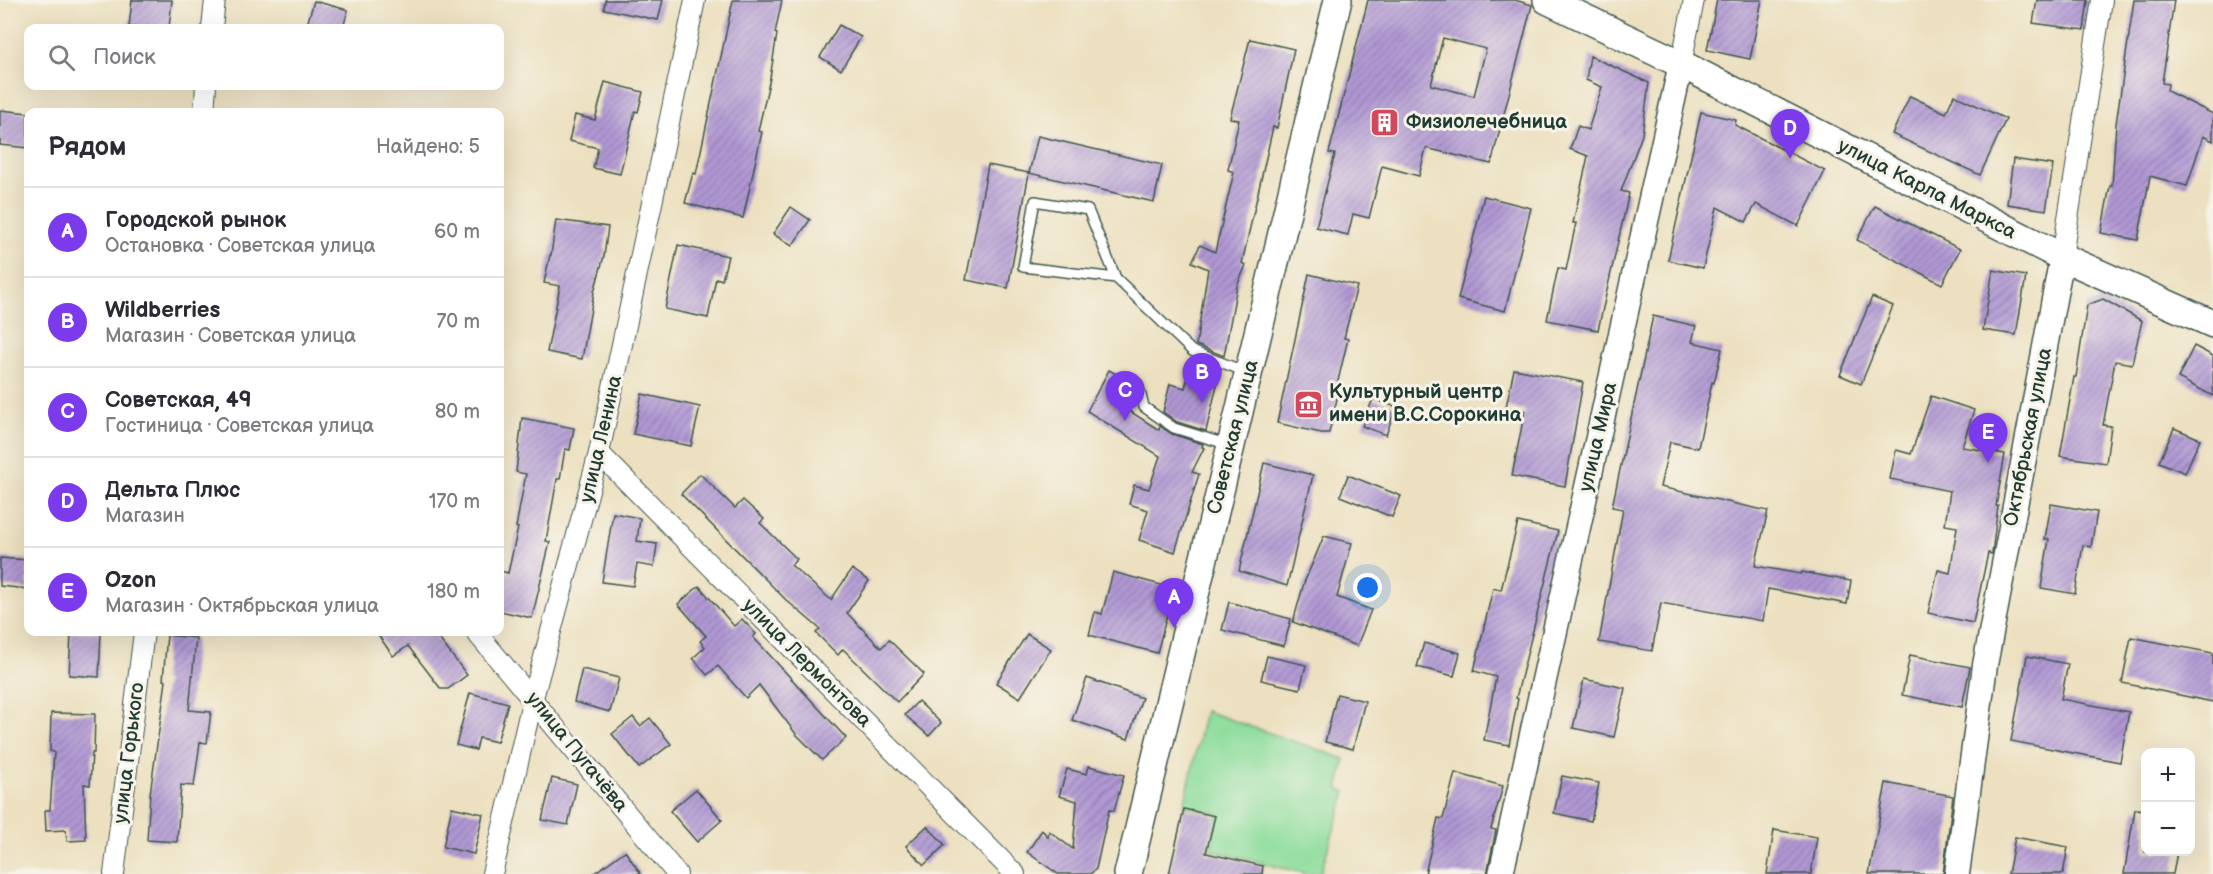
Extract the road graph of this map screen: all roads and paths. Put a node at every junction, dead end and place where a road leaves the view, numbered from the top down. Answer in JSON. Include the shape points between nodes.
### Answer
{"nodes":[{"id":1,"x":215,"y":0,"type":"edge"},
{"id":2,"x":695,"y":0,"type":"edge"},
{"id":3,"x":1338,"y":0,"type":"edge"},
{"id":4,"x":1547,"y":0,"type":"edge"},
{"id":5,"x":1694,"y":0,"type":"edge"},
{"id":6,"x":2102,"y":0,"type":"edge"},
{"id":7,"x":212,"y":24,"type":"edge"},
{"id":8,"x":1681,"y":64,"type":"junction"},
{"id":9,"x":206,"y":90,"type":"edge"},
{"id":10,"x":204,"y":108,"type":"edge"},
{"id":11,"x":2062,"y":257,"type":"junction"},
{"id":12,"x":1116,"y":278,"type":"junction"},
{"id":13,"x":2213,"y":324,"type":"edge"},
{"id":14,"x":1248,"y":373,"type":"junction"},
{"id":15,"x":1138,"y":384,"type":"dead end"},
{"id":16,"x":1231,"y":446,"type":"junction"},
{"id":17,"x":599,"y":453,"type":"junction"},
{"id":18,"x":144,"y":636,"type":"edge"},
{"id":19,"x":479,"y":636,"type":"edge"},
{"id":20,"x":533,"y":698,"type":"junction"},
{"id":21,"x":114,"y":874,"type":"edge"},
{"id":22,"x":492,"y":874,"type":"edge"},
{"id":23,"x":677,"y":874,"type":"edge"},
{"id":24,"x":1015,"y":874,"type":"edge"},
{"id":25,"x":1128,"y":874,"type":"edge"},
{"id":26,"x":1500,"y":874,"type":"edge"},
{"id":27,"x":1957,"y":874,"type":"edge"}],
"edges":[{"from":1,"to":7,"type":"street"},
{"from":2,"to":17,"type":"street","name":"улица Ленина"},
{"from":3,"to":14,"type":"main road","name":"Советская улица"},
{"from":4,"to":8,"type":"main road","name":"улица Карла Маркса"},
{"from":5,"to":8,"type":"street","name":"улица Мира"},
{"from":6,"to":11,"type":"street","name":"Октябрьская улица"},
{"from":8,"to":11,"type":"main road","name":"улица Карла Маркса"},
{"from":8,"to":26,"type":"street","name":"улица Мира"},
{"from":9,"to":10,"type":"street"},
{"from":11,"to":13,"type":"main road","name":"улица Карла Маркса"},
{"from":11,"to":27,"type":"street","name":"Октябрьская улица","via":[[1985,665]]},
{"from":12,"to":12,"type":"lane","via":[[1088,210],[1035,201],[1023,267]]},
{"from":12,"to":14,"type":"lane","via":[[1192,351]]},
{"from":14,"to":16,"type":"main road","name":"Советская улица"},
{"from":15,"to":16,"type":"lane","via":[[1144,407],[1174,428]]},
{"from":16,"to":25,"type":"main road","name":"Советская улица"},
{"from":17,"to":20,"type":"street","name":"улица Ленина"},
{"from":17,"to":24,"type":"street","name":"улица Лермонтова"},
{"from":18,"to":21,"type":"street","name":"улица Горького"},
{"from":19,"to":20,"type":"street","name":"улица Пугачёва"},
{"from":20,"to":22,"type":"street","name":"улица Ленина"},
{"from":20,"to":23,"type":"street","name":"улица Пугачёва"}]}
